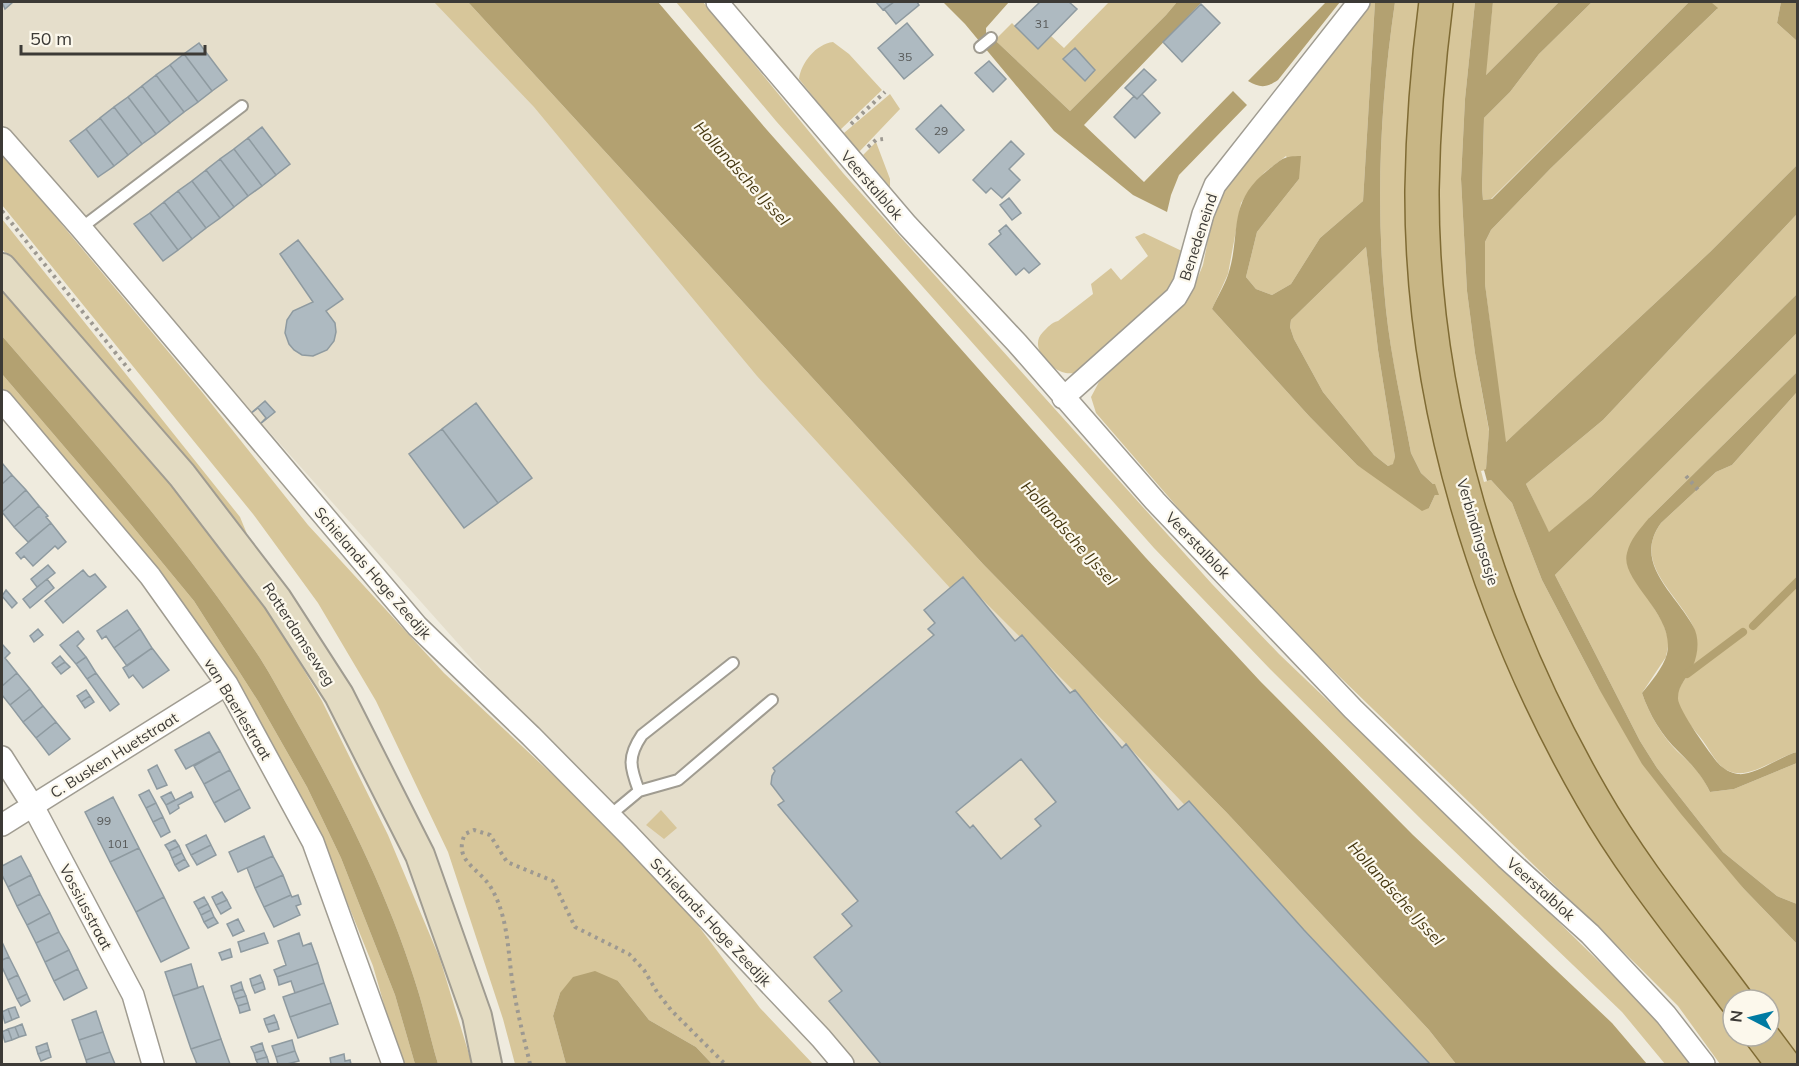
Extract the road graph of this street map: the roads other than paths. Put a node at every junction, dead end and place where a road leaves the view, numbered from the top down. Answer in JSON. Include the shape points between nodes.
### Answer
{"nodes":[{"id":1,"x":717,"y":2,"type":"edge"},
{"id":2,"x":1359,"y":2,"type":"edge"},
{"id":3,"x":1436,"y":2,"type":"edge"},
{"id":4,"x":991,"y":38,"type":"dead end"},
{"id":5,"x":980,"y":47,"type":"dead end"},
{"id":6,"x":242,"y":106,"type":"dead end"},
{"id":7,"x":2,"y":138,"type":"edge"},
{"id":8,"x":81,"y":228,"type":"junction"},
{"id":9,"x":2,"y":268,"type":"edge"},
{"id":10,"x":1063,"y":398,"type":"junction"},
{"id":11,"x":2,"y":401,"type":"edge"},
{"id":12,"x":733,"y":663,"type":"dead end"},
{"id":13,"x":227,"y":684,"type":"junction"},
{"id":14,"x":772,"y":700,"type":"dead end"},
{"id":15,"x":2,"y":758,"type":"edge"},
{"id":16,"x":639,"y":791,"type":"junction"},
{"id":17,"x":33,"y":806,"type":"junction"},
{"id":18,"x":609,"y":816,"type":"junction"},
{"id":19,"x":2,"y":825,"type":"edge"},
{"id":20,"x":1727,"y":988,"type":"edge"},
{"id":21,"x":1771,"y":1048,"type":"edge"},
{"id":22,"x":153,"y":1065,"type":"edge"},
{"id":23,"x":393,"y":1065,"type":"edge"},
{"id":24,"x":487,"y":1065,"type":"edge"},
{"id":25,"x":843,"y":1065,"type":"edge"},
{"id":26,"x":1704,"y":1065,"type":"edge"},
{"id":27,"x":1783,"y":1065,"type":"edge"}],
"edges":[{"from":1,"to":10,"type":"street","name":"Veerstalblok","via":[[891,207]]},
{"from":2,"to":10,"type":"street","name":"Benedeneind","via":[[1215,185],[1176,297]]},
{"from":3,"to":20,"type":"main road","name":"Verbindingsasje","via":[[1422,192],[1427,284],[1436,364],[1475,530],[1546,711],[1593,798],[1637,867]]},
{"from":4,"to":5,"type":"lane"},
{"from":6,"to":8,"type":"lane"},
{"from":7,"to":8,"type":"street","name":"Schielands Hoge Zeedijk"},
{"from":8,"to":18,"type":"street","name":"Schielands Hoge Zeedijk","via":[[417,626]]},
{"from":9,"to":24,"type":"main road","name":"Rotterdamseweg","via":[[182,475],[277,599],[339,695],[420,855],[477,1016]]},
{"from":10,"to":26,"type":"street","name":"Veerstalblok","via":[[1353,709],[1590,934],[1666,1015]]},
{"from":11,"to":13,"type":"street","name":"van Baerlestraat","via":[[150,576]]},
{"from":12,"to":16,"type":"lane","via":[[642,735],[632,750],[631,770]]},
{"from":13,"to":17,"type":"street","name":"C. Busken Huetstraat"},
{"from":13,"to":23,"type":"street","name":"van Baerlestraat","via":[[313,842]]},
{"from":14,"to":16,"type":"lane","via":[[678,780]]},
{"from":15,"to":17,"type":"street","name":"Vossiusstraat"},
{"from":16,"to":18,"type":"lane"},
{"from":17,"to":19,"type":"street","name":"C. Busken Huetstraat"},
{"from":17,"to":22,"type":"street","name":"Vossiusstraat","via":[[133,995]]},
{"from":18,"to":25,"type":"street","name":"Schielands Hoge Zeedijk"},
{"from":21,"to":27,"type":"main road"}]}
